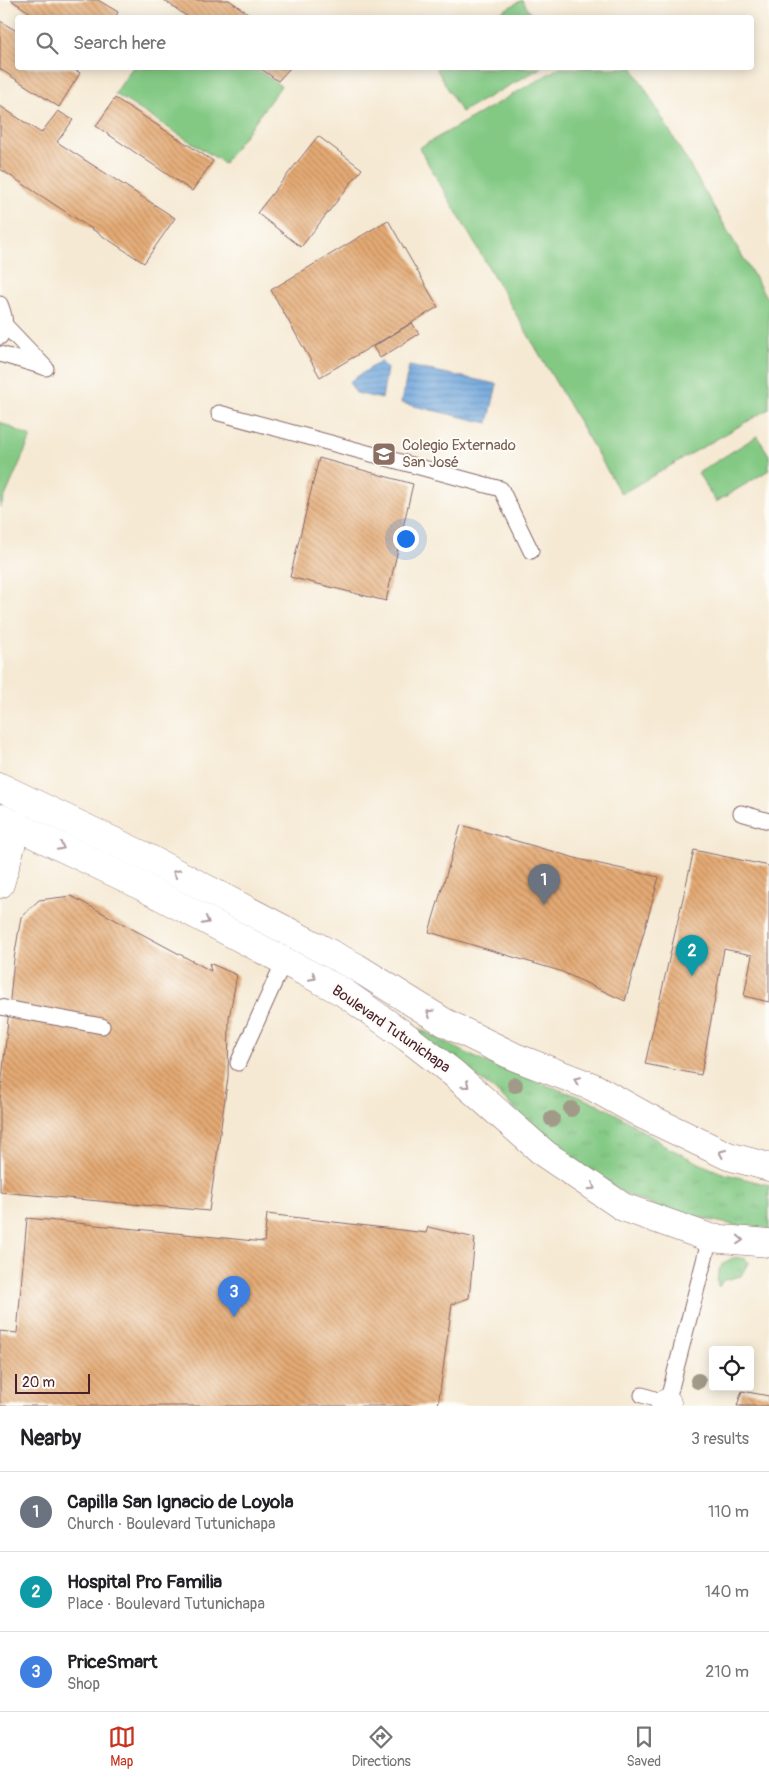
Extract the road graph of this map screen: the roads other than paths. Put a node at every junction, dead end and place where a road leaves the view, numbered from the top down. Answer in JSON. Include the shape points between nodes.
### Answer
{"nodes":[{"id":1,"x":0,"y":304,"type":"edge"},
{"id":2,"x":2,"y":331,"type":"edge"},
{"id":3,"x":0,"y":354,"type":"edge"},
{"id":4,"x":219,"y":413,"type":"dead end"},
{"id":5,"x":531,"y":551,"type":"dead end"},
{"id":6,"x":0,"y":787,"type":"edge"},
{"id":7,"x":741,"y":814,"type":"dead end"},
{"id":8,"x":9,"y":821,"type":"edge"},
{"id":9,"x":769,"y":821,"type":"edge"},
{"id":10,"x":0,"y":884,"type":"edge"},
{"id":11,"x":284,"y":961,"type":"junction"},
{"id":12,"x":0,"y":1007,"type":"edge"},
{"id":13,"x":102,"y":1026,"type":"dead end"},
{"id":14,"x":238,"y":1063,"type":"dead end"},
{"id":15,"x":769,"y":1167,"type":"edge"},
{"id":16,"x":710,"y":1238,"type":"junction"},
{"id":17,"x":769,"y":1243,"type":"edge"},
{"id":18,"x":658,"y":1401,"type":"edge"}],
"edges":[{"from":1,"to":2,"type":"lane","via":[[4,315]]},
{"from":2,"to":3,"type":"lane","via":[[46,368]]},
{"from":4,"to":5,"type":"lane","via":[[500,489]]},
{"from":15,"to":6,"type":"main road","name":"Boulevard Tutunichapa","one_way":true,"via":[[728,1156],[593,1087],[515,1057],[467,1034],[356,967],[142,855]]},
{"from":7,"to":9,"type":"lane"},
{"from":8,"to":10,"type":"main road"},
{"from":8,"to":11,"type":"main road","name":"Boulevard Tutunichapa","one_way":true},
{"from":11,"to":14,"type":"lane"},
{"from":11,"to":16,"type":"main road","name":"Boulevard Tutunichapa","one_way":true,"via":[[343,992],[408,1038],[545,1154],[596,1190],[623,1207]]},
{"from":12,"to":13,"type":"lane"},
{"from":16,"to":17,"type":"main road","name":"Boulevard Tutunichapa","one_way":true},
{"from":16,"to":18,"type":"lane"}]}
